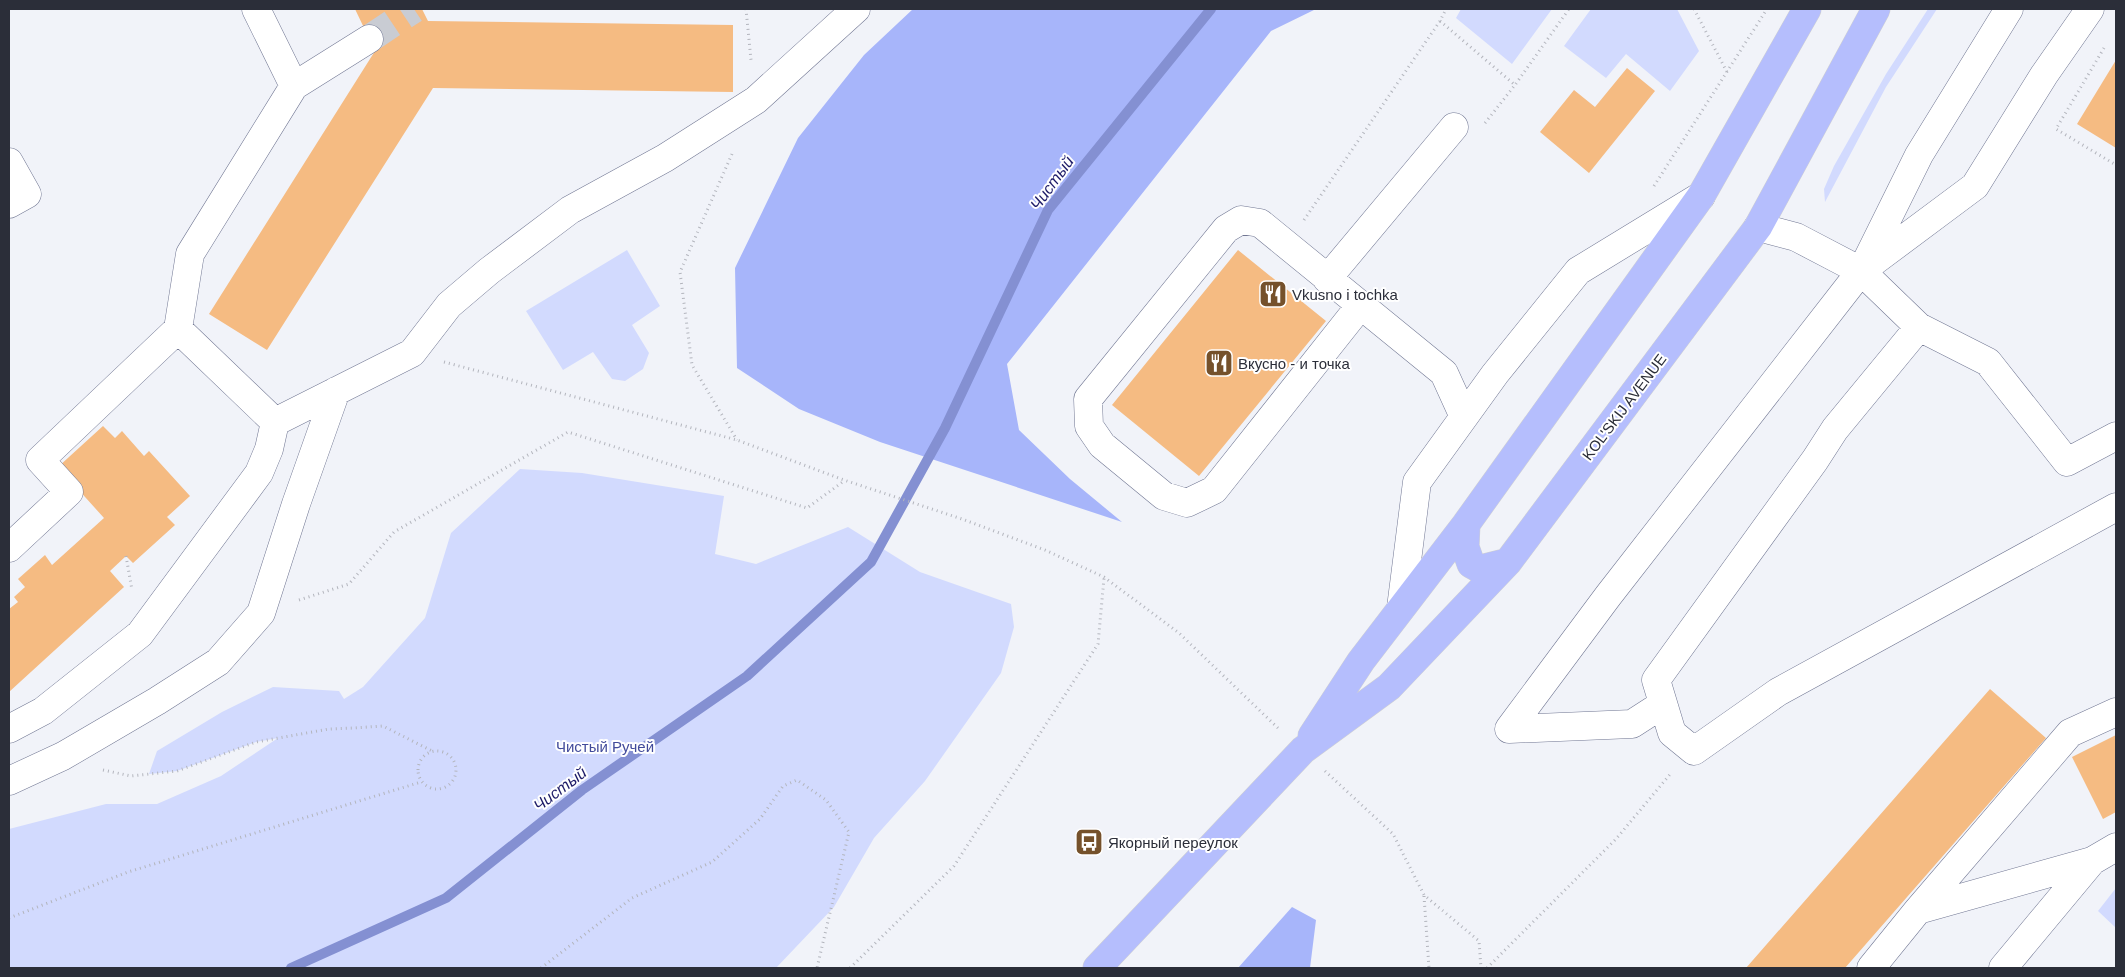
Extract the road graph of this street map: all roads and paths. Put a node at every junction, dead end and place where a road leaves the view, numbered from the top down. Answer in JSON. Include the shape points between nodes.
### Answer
{"nodes":[{"id":1,"x":256,"y":9,"type":"edge"},
{"id":2,"x":746,"y":9,"type":"edge"},
{"id":3,"x":856,"y":9,"type":"edge"},
{"id":4,"x":1446,"y":9,"type":"edge"},
{"id":5,"x":1569,"y":9,"type":"edge"},
{"id":6,"x":1694,"y":9,"type":"edge"},
{"id":7,"x":1767,"y":9,"type":"edge"},
{"id":8,"x":1807,"y":9,"type":"edge"},
{"id":9,"x":1876,"y":9,"type":"edge"},
{"id":10,"x":2009,"y":9,"type":"edge"},
{"id":11,"x":2090,"y":9,"type":"edge"},
{"id":12,"x":1440,"y":21,"type":"junction"},
{"id":13,"x":369,"y":39,"type":"tunnel mouth"},
{"id":14,"x":2106,"y":45,"type":"dead end"},
{"id":15,"x":1727,"y":72,"type":"junction"},
{"id":16,"x":1514,"y":85,"type":"junction"},
{"id":17,"x":294,"y":86,"type":"junction"},
{"id":18,"x":756,"y":100,"type":"junction"},
{"id":19,"x":1454,"y":127,"type":"dead end"},
{"id":20,"x":1482,"y":127,"type":"dead end"},
{"id":21,"x":736,"y":146,"type":"dead end"},
{"id":22,"x":9,"y":162,"type":"edge"},
{"id":23,"x":2116,"y":165,"type":"edge"},
{"id":24,"x":1654,"y":186,"type":"dead end"},
{"id":25,"x":1701,"y":196,"type":"junction"},
{"id":26,"x":9,"y":204,"type":"edge"},
{"id":27,"x":1758,"y":227,"type":"junction"},
{"id":28,"x":1287,"y":245,"type":"junction"},
{"id":29,"x":1861,"y":271,"type":"junction"},
{"id":30,"x":1327,"y":279,"type":"junction"},
{"id":31,"x":1360,"y":306,"type":"junction"},
{"id":32,"x":1919,"y":327,"type":"junction"},
{"id":33,"x":178,"y":329,"type":"junction"},
{"id":34,"x":412,"y":353,"type":"junction"},
{"id":35,"x":1444,"y":373,"type":"junction"},
{"id":36,"x":1495,"y":374,"type":"junction"},
{"id":37,"x":336,"y":391,"type":"junction"},
{"id":38,"x":1464,"y":417,"type":"junction"},
{"id":39,"x":275,"y":422,"type":"junction"},
{"id":40,"x":2116,"y":436,"type":"edge"},
{"id":41,"x":737,"y":440,"type":"junction"},
{"id":42,"x":844,"y":480,"type":"junction"},
{"id":43,"x":2116,"y":507,"type":"edge"},
{"id":44,"x":1466,"y":524,"type":"junction"},
{"id":45,"x":9,"y":548,"type":"edge"},
{"id":46,"x":1508,"y":562,"type":"junction"},
{"id":47,"x":1104,"y":577,"type":"junction"},
{"id":48,"x":1401,"y":608,"type":"junction"},
{"id":49,"x":261,"y":613,"type":"junction"},
{"id":50,"x":1663,"y":704,"type":"junction"},
{"id":51,"x":2116,"y":712,"type":"edge"},
{"id":52,"x":9,"y":729,"type":"edge"},
{"id":53,"x":1304,"y":750,"type":"junction"},
{"id":54,"x":1694,"y":751,"type":"junction"},
{"id":55,"x":434,"y":752,"type":"junction"},
{"id":56,"x":102,"y":770,"type":"dead end"},
{"id":57,"x":9,"y":781,"type":"edge"},
{"id":58,"x":421,"y":782,"type":"junction"},
{"id":59,"x":2116,"y":847,"type":"edge"},
{"id":60,"x":2092,"y":861,"type":"junction"},
{"id":61,"x":1424,"y":895,"type":"junction"},
{"id":62,"x":1918,"y":910,"type":"junction"},
{"id":63,"x":9,"y":918,"type":"edge"},
{"id":64,"x":541,"y":968,"type":"edge"},
{"id":65,"x":817,"y":968,"type":"edge"},
{"id":66,"x":850,"y":968,"type":"edge"},
{"id":67,"x":1097,"y":968,"type":"edge"},
{"id":68,"x":1429,"y":968,"type":"edge"},
{"id":69,"x":1480,"y":968,"type":"edge"},
{"id":70,"x":1487,"y":968,"type":"edge"},
{"id":71,"x":1871,"y":968,"type":"edge"},
{"id":72,"x":2003,"y":968,"type":"edge"}],
"edges":[{"from":1,"to":17,"type":"street"},
{"from":2,"to":18,"type":"path"},
{"from":3,"to":18,"type":"street"},
{"from":4,"to":12,"type":"path"},
{"from":5,"to":16,"type":"path"},
{"from":6,"to":15,"type":"path"},
{"from":7,"to":15,"type":"path"},
{"from":8,"to":25,"type":"main road","name":"KOL'SKIJ AVENUE"},
{"from":9,"to":27,"type":"main road","name":"KOL'SKIJ AVENUE"},
{"from":10,"to":29,"type":"street","via":[[1919,155]]},
{"from":11,"to":29,"type":"street","via":[[2044,75],[1975,186]]},
{"from":12,"to":16,"type":"path"},
{"from":12,"to":28,"type":"path"},
{"from":13,"to":17,"type":"street"},
{"from":14,"to":23,"type":"path","via":[[2056,129]]},
{"from":15,"to":24,"type":"path"},
{"from":16,"to":20,"type":"path"},
{"from":17,"to":33,"type":"street","via":[[190,254]]},
{"from":18,"to":34,"type":"street","via":[[666,158],[570,210],[449,305]]},
{"from":19,"to":30,"type":"street"},
{"from":21,"to":41,"type":"path","via":[[680,272],[692,365]]},
{"from":22,"to":26,"type":"street","via":[[27,194]]},
{"from":25,"to":36,"type":"street","via":[[1578,271]]},
{"from":25,"to":44,"type":"main road","name":"KOL'SKIJ AVENUE"},
{"from":27,"to":29,"type":"street","via":[[1796,237]]},
{"from":27,"to":46,"type":"main road","name":"KOL'SKIJ AVENUE"},
{"from":28,"to":30,"type":"street"},
{"from":28,"to":31,"type":"street","via":[[1260,223],[1241,220],[1226,229],[1088,399],[1089,426],[1102,445],[1164,496],[1187,502],[1214,490]]},
{"from":29,"to":32,"type":"street"},
{"from":29,"to":50,"type":"street","via":[[1608,596],[1509,729],[1632,724]]},
{"from":30,"to":31,"type":"street"},
{"from":31,"to":35,"type":"street"},
{"from":32,"to":40,"type":"street","via":[[1988,362],[2067,462]]},
{"from":32,"to":50,"type":"street","via":[[1835,429],[1656,680]]},
{"from":33,"to":39,"type":"street"},
{"from":33,"to":45,"type":"street","via":[[40,460],[69,492]]},
{"from":34,"to":37,"type":"street"},
{"from":34,"to":41,"type":"path"},
{"from":35,"to":36,"type":"street"},
{"from":35,"to":38,"type":"street"},
{"from":36,"to":38,"type":"street"},
{"from":37,"to":39,"type":"street"},
{"from":37,"to":49,"type":"street"},
{"from":38,"to":48,"type":"street","via":[[1417,482]]},
{"from":39,"to":52,"type":"street","via":[[259,473],[140,634],[43,711]]},
{"from":41,"to":42,"type":"path"},
{"from":42,"to":47,"type":"path","via":[[962,519],[1045,550]]},
{"from":42,"to":49,"type":"path","via":[[807,508],[568,432],[394,532],[349,584]]},
{"from":43,"to":54,"type":"street","via":[[1778,692]]},
{"from":44,"to":46,"type":"main road","via":[[1465,546],[1471,564],[1480,569]]},
{"from":44,"to":48,"type":"main road","name":"KOL'SKIJ AVENUE"},
{"from":46,"to":53,"type":"main road","name":"KOL'SKIJ AVENUE","via":[[1389,687]]},
{"from":47,"to":53,"type":"path","via":[[1179,633]]},
{"from":47,"to":66,"type":"path","via":[[1098,644],[965,850],[954,866]]},
{"from":48,"to":53,"type":"main road","name":"KOL'SKIJ AVENUE","via":[[1361,661]]},
{"from":49,"to":57,"type":"street","via":[[218,662],[63,756]]},
{"from":50,"to":54,"type":"street","via":[[1672,732]]},
{"from":51,"to":62,"type":"street","via":[[2070,733]]},
{"from":53,"to":61,"type":"path","via":[[1393,834]]},
{"from":53,"to":67,"type":"main road","name":"KOL'SKIJ AVENUE"},
{"from":54,"to":70,"type":"path","via":[[1672,771],[1616,839]]},
{"from":55,"to":56,"type":"path","via":[[383,726],[329,729],[256,742],[177,771],[131,776]]},
{"from":55,"to":58,"type":"path","via":[[419,763],[417,770]]},
{"from":55,"to":58,"type":"path","via":[[450,758],[455,769],[453,780],[438,790]]},
{"from":58,"to":63,"type":"path","via":[[128,872]]},
{"from":59,"to":60,"type":"street"},
{"from":60,"to":62,"type":"street"},
{"from":60,"to":72,"type":"street"},
{"from":61,"to":68,"type":"path"},
{"from":61,"to":69,"type":"path","via":[[1479,941]]},
{"from":62,"to":71,"type":"street"},
{"from":64,"to":65,"type":"path","via":[[632,898],[712,862],[760,819],[783,786],[797,780],[826,800],[848,832]]}]}
